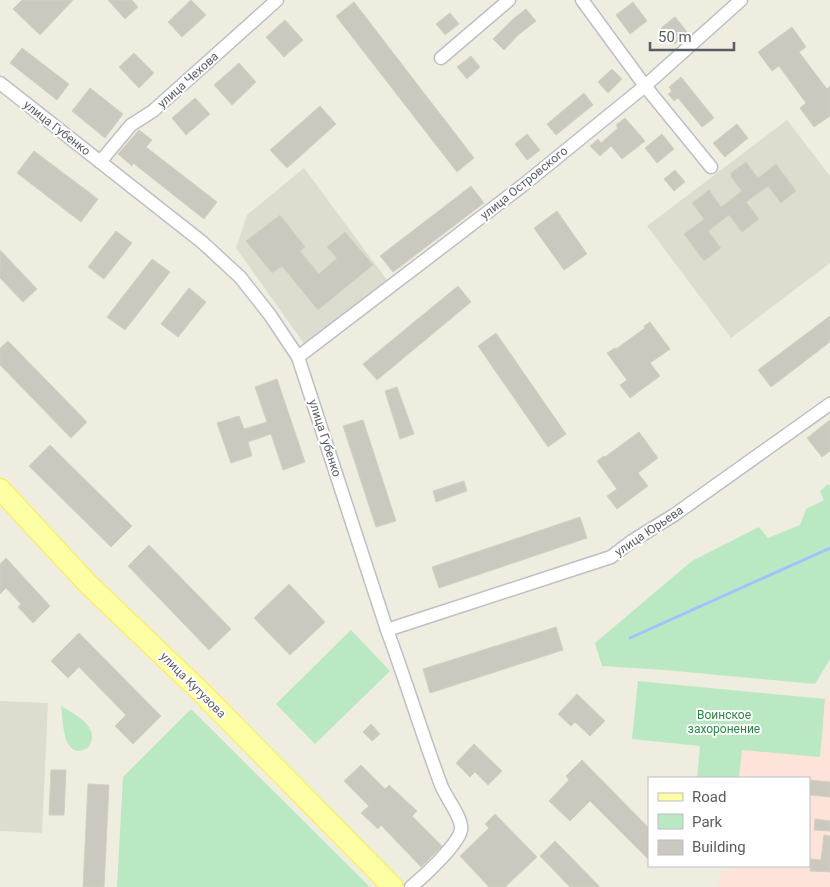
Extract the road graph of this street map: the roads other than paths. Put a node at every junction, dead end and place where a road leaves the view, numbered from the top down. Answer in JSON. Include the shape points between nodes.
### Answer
{"nodes":[{"id":1,"x":277,"y":0,"type":"edge"},
{"id":2,"x":509,"y":0,"type":"edge"},
{"id":3,"x":582,"y":0,"type":"edge"},
{"id":4,"x":741,"y":0,"type":"edge"},
{"id":5,"x":441,"y":58,"type":"dead end"},
{"id":6,"x":0,"y":83,"type":"edge"},
{"id":7,"x":645,"y":86,"type":"junction"},
{"id":8,"x":100,"y":162,"type":"junction"},
{"id":9,"x":711,"y":167,"type":"dead end"},
{"id":10,"x":298,"y":357,"type":"junction"},
{"id":11,"x":830,"y":404,"type":"edge"},
{"id":12,"x":0,"y":490,"type":"edge"},
{"id":13,"x":387,"y":630,"type":"junction"},
{"id":14,"x":391,"y":885,"type":"edge"},
{"id":15,"x":411,"y":887,"type":"edge"}],
"edges":[{"from":1,"to":8,"type":"street","name":"улица Чехова","via":[[153,111],[131,125]]},
{"from":2,"to":5,"type":"street"},
{"from":3,"to":7,"type":"street"},
{"from":4,"to":7,"type":"street","name":"улица Островского"},
{"from":6,"to":8,"type":"street","name":"улица Губенко"},
{"from":7,"to":9,"type":"street"},
{"from":7,"to":10,"type":"street","name":"улица Островского","via":[[522,186]]},
{"from":8,"to":10,"type":"street","name":"улица Губенко","via":[[202,242],[240,277]]},
{"from":10,"to":13,"type":"street","name":"улица Губенко"},
{"from":11,"to":13,"type":"street","name":"улица Юрьева","via":[[611,557]]},
{"from":12,"to":14,"type":"main road","name":"улица Кутузова","via":[[88,584]]},
{"from":13,"to":15,"type":"street","name":"улица Губенко","via":[[444,794],[460,821],[461,830],[455,843]]}]}
